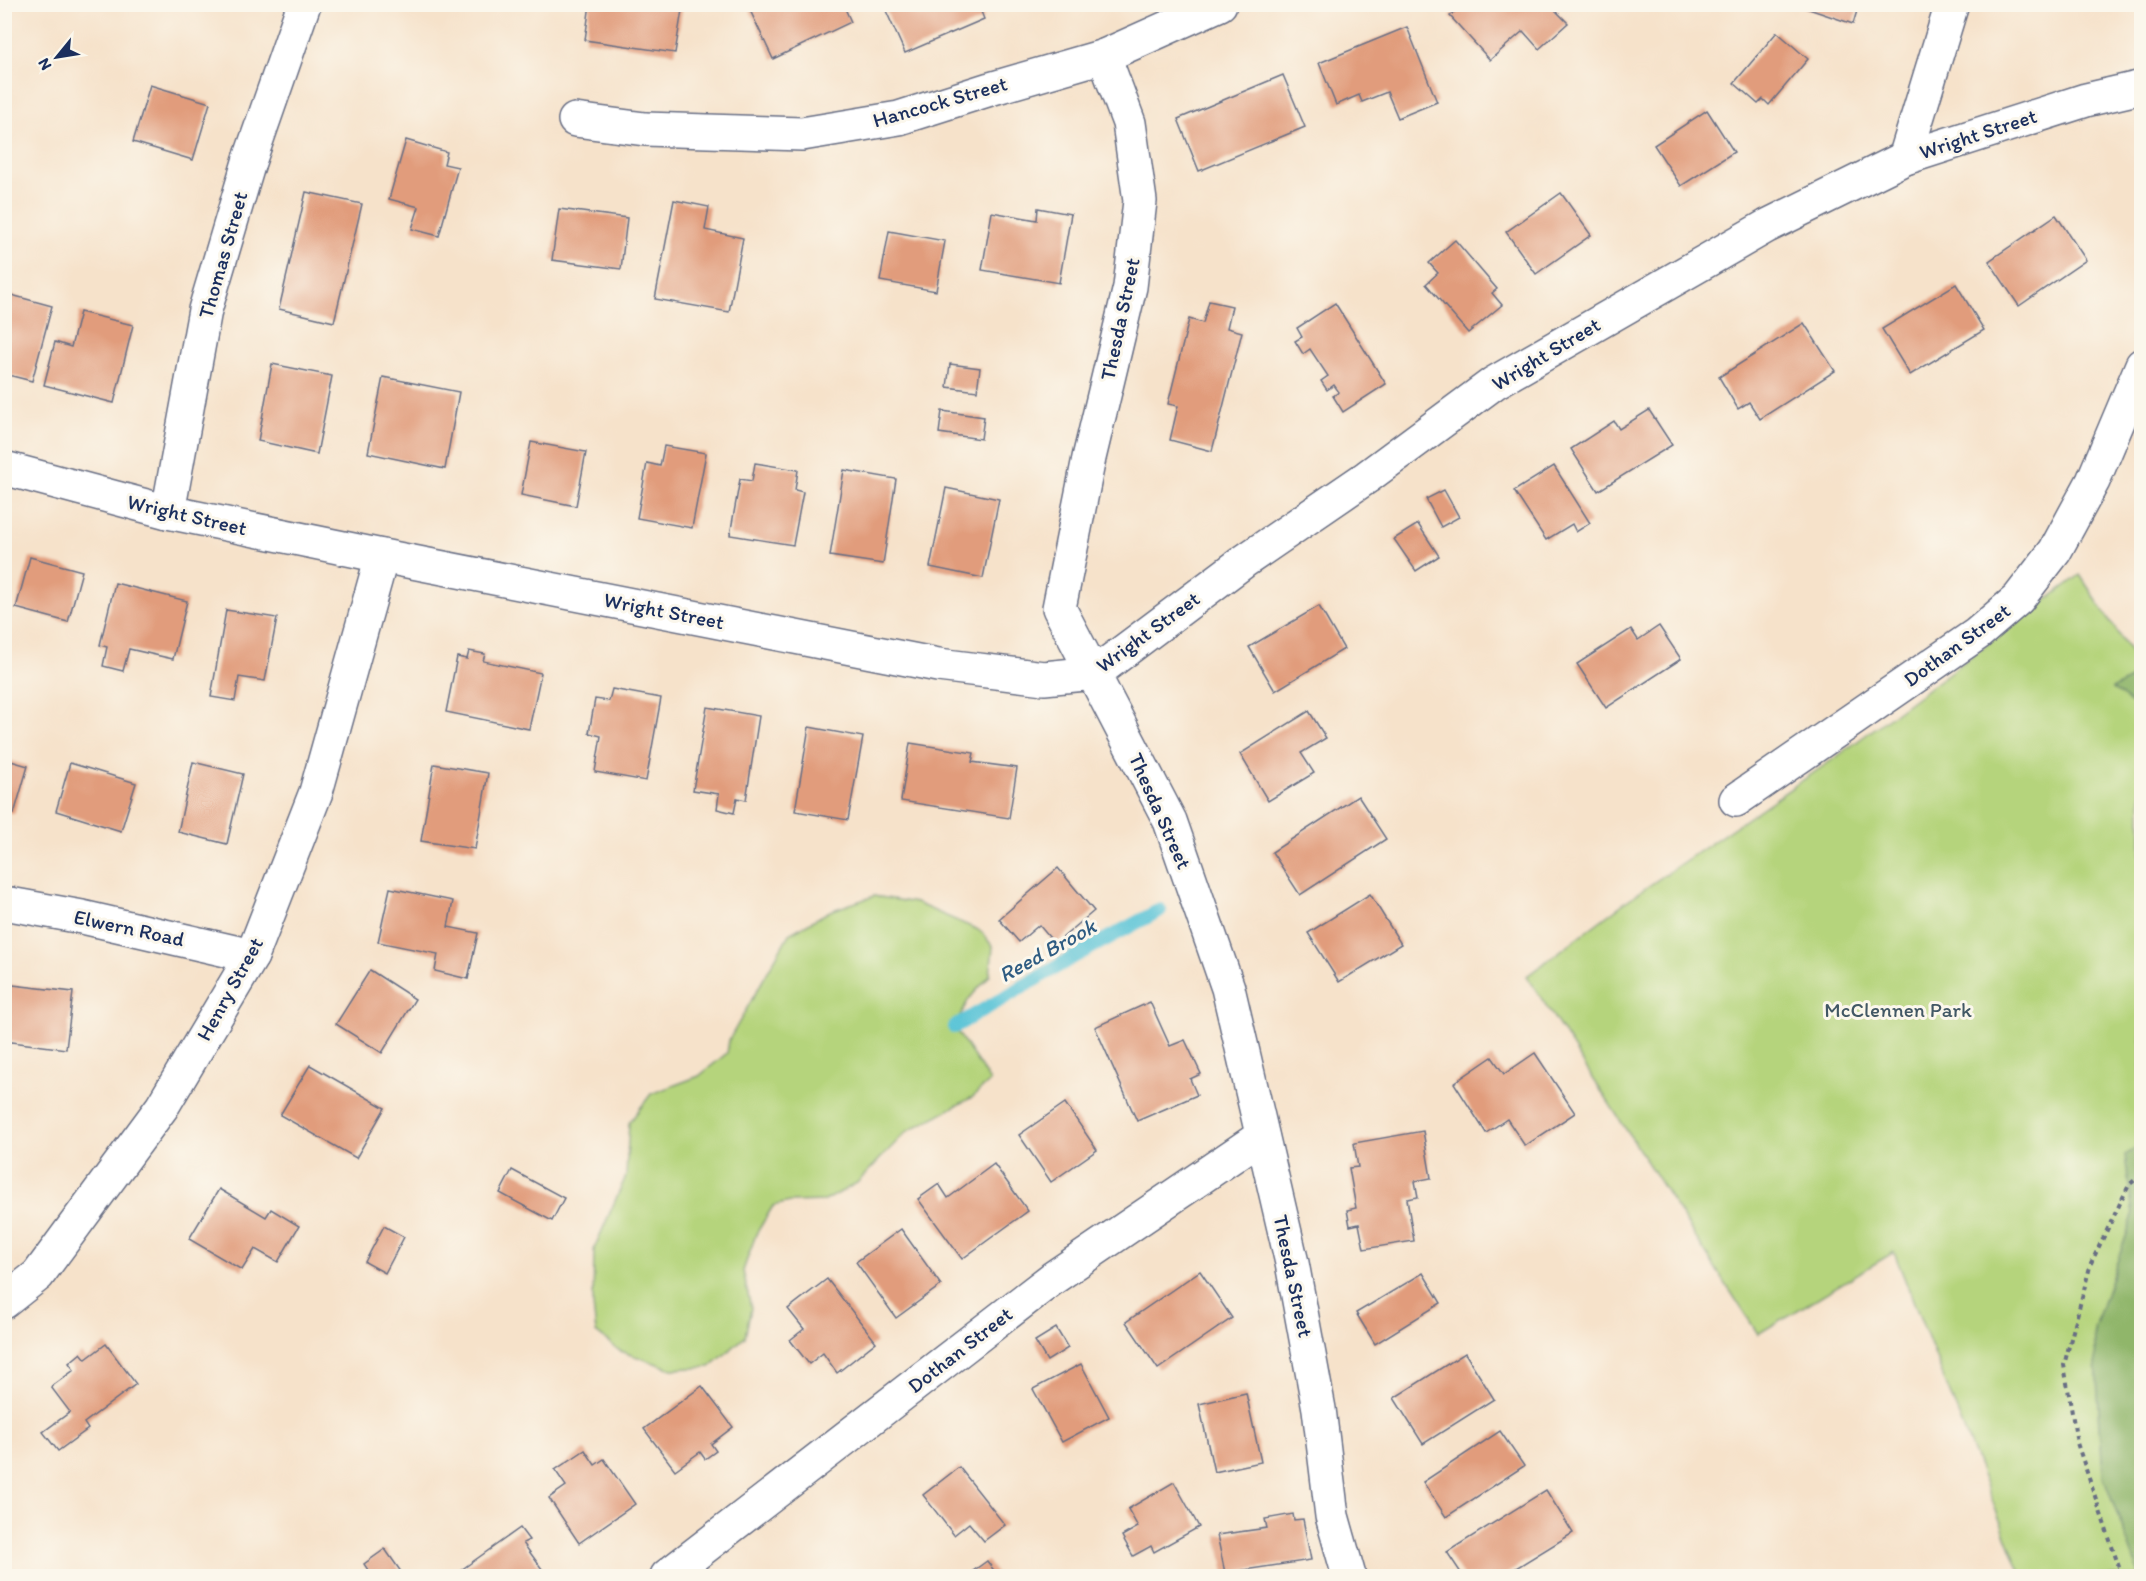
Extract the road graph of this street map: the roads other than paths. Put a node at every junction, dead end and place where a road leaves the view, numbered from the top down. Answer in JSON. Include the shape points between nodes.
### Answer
{"nodes":[{"id":1,"x":304,"y":4,"type":"edge"},
{"id":2,"x":1220,"y":4,"type":"edge"},
{"id":3,"x":1952,"y":4,"type":"edge"},
{"id":4,"x":1104,"y":56,"type":"junction"},
{"id":5,"x":2142,"y":87,"type":"edge"},
{"id":6,"x":575,"y":120,"type":"dead end"},
{"id":7,"x":1905,"y":158,"type":"junction"},
{"id":8,"x":2142,"y":365,"type":"edge"},
{"id":9,"x":4,"y":468,"type":"edge"},
{"id":10,"x":168,"y":512,"type":"junction"},
{"id":11,"x":382,"y":556,"type":"junction"},
{"id":12,"x":1095,"y":673,"type":"junction"},
{"id":13,"x":1736,"y":800,"type":"dead end"},
{"id":14,"x":4,"y":903,"type":"edge"},
{"id":15,"x":252,"y":956,"type":"junction"},
{"id":16,"x":1262,"y":1136,"type":"junction"},
{"id":17,"x":4,"y":1302,"type":"edge"},
{"id":18,"x":667,"y":1576,"type":"edge"},
{"id":19,"x":1349,"y":1576,"type":"edge"}],
"edges":[{"from":1,"to":10,"type":"street","name":"Thomas Street","via":[[249,162],[206,309]]},
{"from":2,"to":4,"type":"street","name":"Hancock Street"},
{"from":3,"to":7,"type":"street"},
{"from":4,"to":6,"type":"street","name":"Hancock Street","via":[[899,118],[802,134],[645,129]]},
{"from":4,"to":12,"type":"street","name":"Thesda Street","via":[[1129,123],[1140,201],[1131,287],[1089,458],[1059,608]]},
{"from":5,"to":7,"type":"street","name":"Wright Street","via":[[2086,100]]},
{"from":7,"to":12,"type":"street","name":"Wright Street","via":[[1767,226],[1494,383]]},
{"from":8,"to":13,"type":"street","name":"Dothan Street","via":[[2093,481],[2055,551],[2018,599],[1977,634]]},
{"from":9,"to":10,"type":"street","name":"Wright Street"},
{"from":10,"to":11,"type":"street","name":"Wright Street"},
{"from":11,"to":12,"type":"street","name":"Wright Street","via":[[939,665],[1044,678]]},
{"from":11,"to":15,"type":"street","name":"Henry Street","via":[[316,792]]},
{"from":12,"to":16,"type":"street","name":"Thesda Street","via":[[1170,821],[1228,988]]},
{"from":14,"to":15,"type":"street","name":"Elwern Road"},
{"from":15,"to":17,"type":"street","name":"Henry Street","via":[[162,1107],[38,1275]]},
{"from":16,"to":18,"type":"street","name":"Dothan Street","via":[[1053,1278]]},
{"from":16,"to":19,"type":"street","name":"Thesda Street","via":[[1292,1263],[1319,1409],[1332,1516]]}]}
